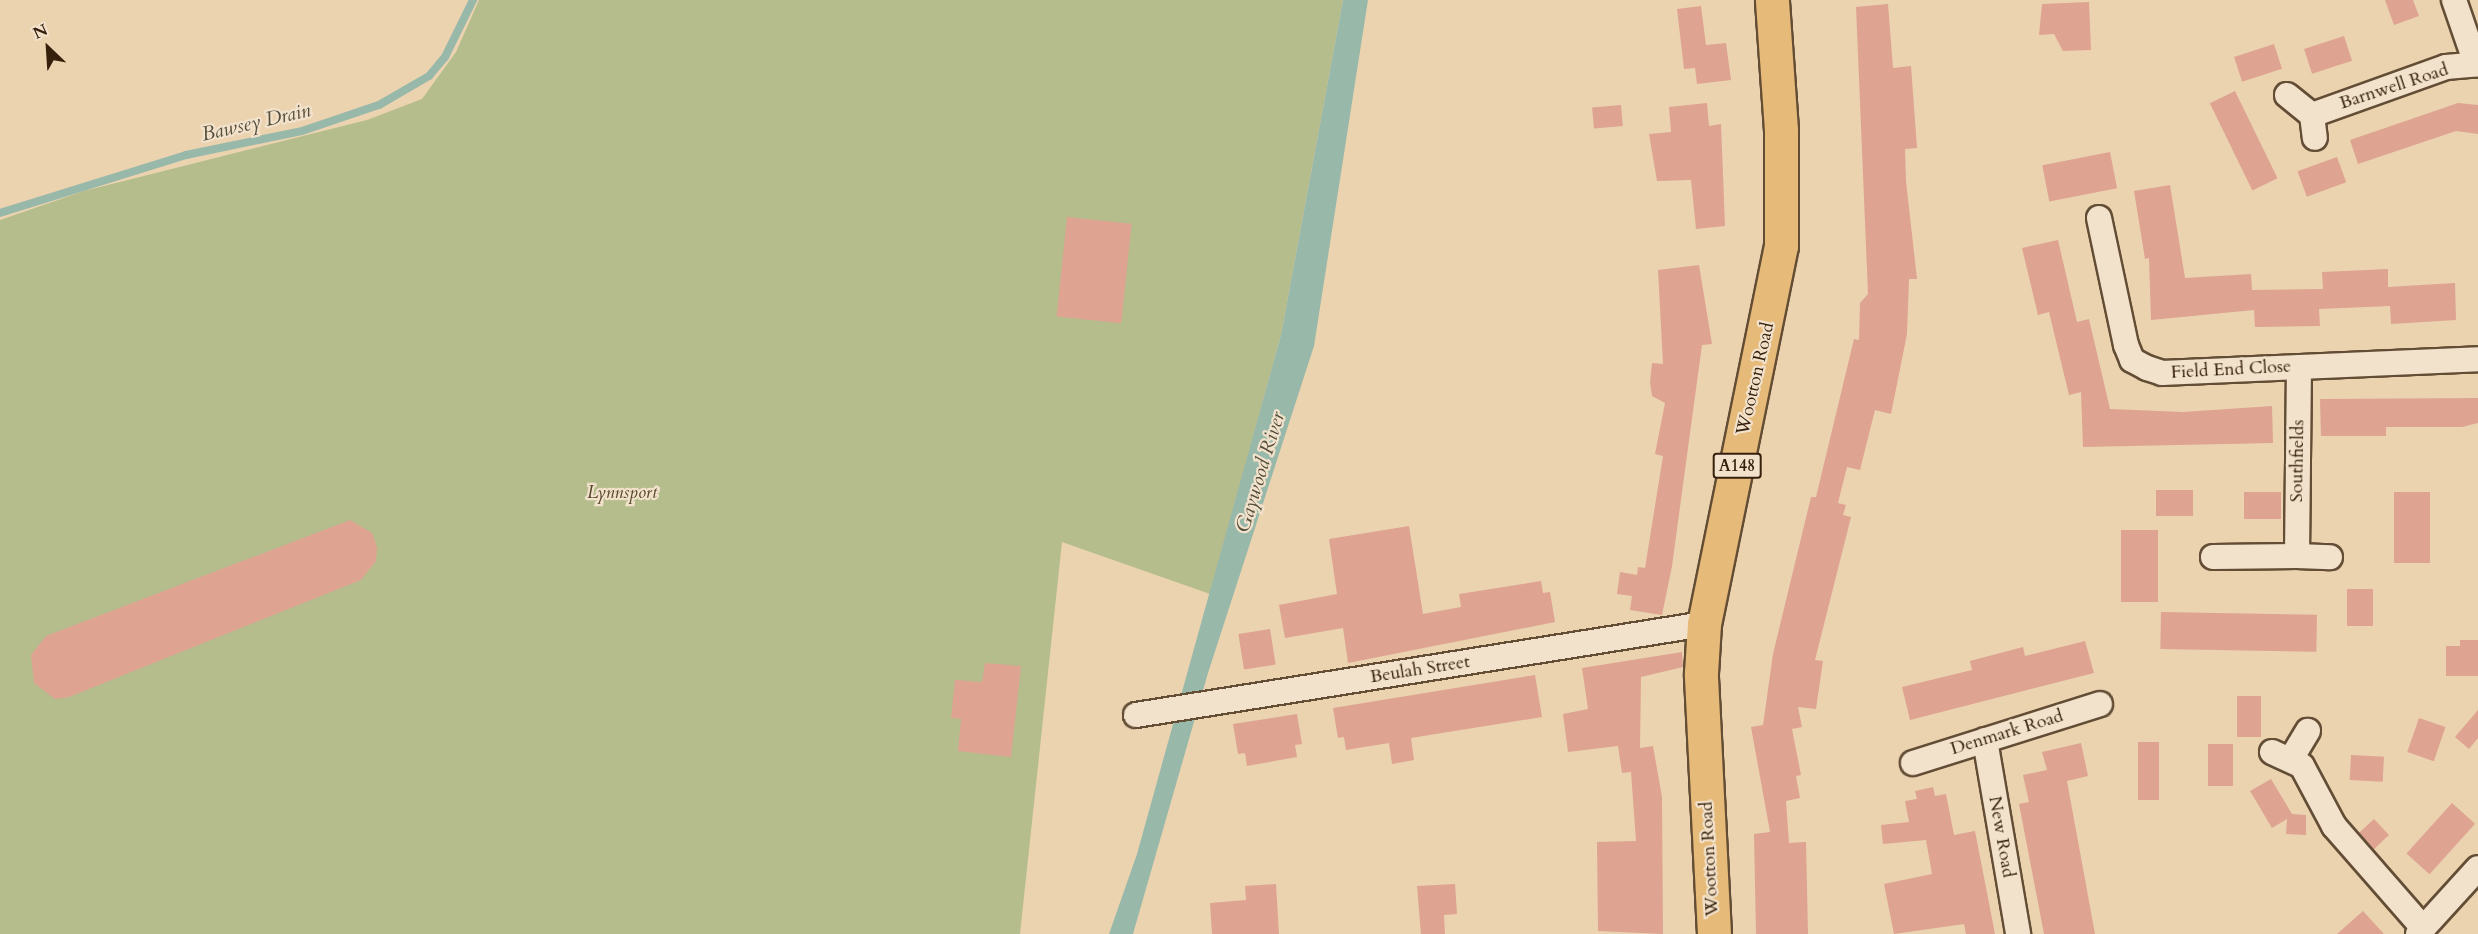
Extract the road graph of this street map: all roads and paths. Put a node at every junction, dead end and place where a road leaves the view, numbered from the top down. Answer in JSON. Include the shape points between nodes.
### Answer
{"nodes":[{"id":1,"x":1772,"y":0,"type":"edge"},
{"id":2,"x":2454,"y":0,"type":"edge"},
{"id":3,"x":2477,"y":64,"type":"edge"},
{"id":4,"x":2287,"y":95,"type":"dead end"},
{"id":5,"x":2099,"y":218,"type":"dead end"},
{"id":6,"x":2478,"y":359,"type":"edge"},
{"id":7,"x":2299,"y":367,"type":"junction"},
{"id":8,"x":2297,"y":556,"type":"junction"},
{"id":9,"x":2213,"y":557,"type":"dead end"},
{"id":10,"x":2330,"y":557,"type":"dead end"},
{"id":11,"x":1704,"y":624,"type":"junction"},
{"id":12,"x":2100,"y":704,"type":"dead end"},
{"id":13,"x":1144,"y":715,"type":"dead end"},
{"id":14,"x":2308,"y":732,"type":"dead end"},
{"id":15,"x":1984,"y":740,"type":"junction"},
{"id":16,"x":1913,"y":763,"type":"dead end"},
{"id":17,"x":2478,"y":868,"type":"edge"},
{"id":18,"x":2420,"y":931,"type":"edge"},
{"id":19,"x":1714,"y":934,"type":"edge"},
{"id":20,"x":2018,"y":934,"type":"edge"}],
"edges":[{"from":1,"to":11,"type":"main road","name":"Wootton Road","number":"A148","via":[[1781,129],[1781,246]]},
{"from":2,"to":3,"type":"street"},
{"from":3,"to":4,"type":"street","name":"Barnwell Road","via":[[2446,67],[2313,126]]},
{"from":5,"to":7,"type":"street","name":"Field End Close","via":[[2132,360],[2162,373]]},
{"from":6,"to":7,"type":"street","name":"Field End Close"},
{"from":7,"to":8,"type":"street","name":"Southfields"},
{"from":8,"to":9,"type":"street"},
{"from":8,"to":10,"type":"street"},
{"from":11,"to":13,"type":"street","name":"Beulah Street"},
{"from":11,"to":19,"type":"main road","name":"Wootton Road","number":"A148","via":[[1701,673]]},
{"from":12,"to":15,"type":"street","name":"Denmark Road"},
{"from":14,"to":18,"type":"street","via":[[2282,756],[2302,766],[2334,826]]},
{"from":15,"to":16,"type":"street","name":"Denmark Road"},
{"from":15,"to":20,"type":"street","name":"New Road"},
{"from":17,"to":18,"type":"street"}]}
